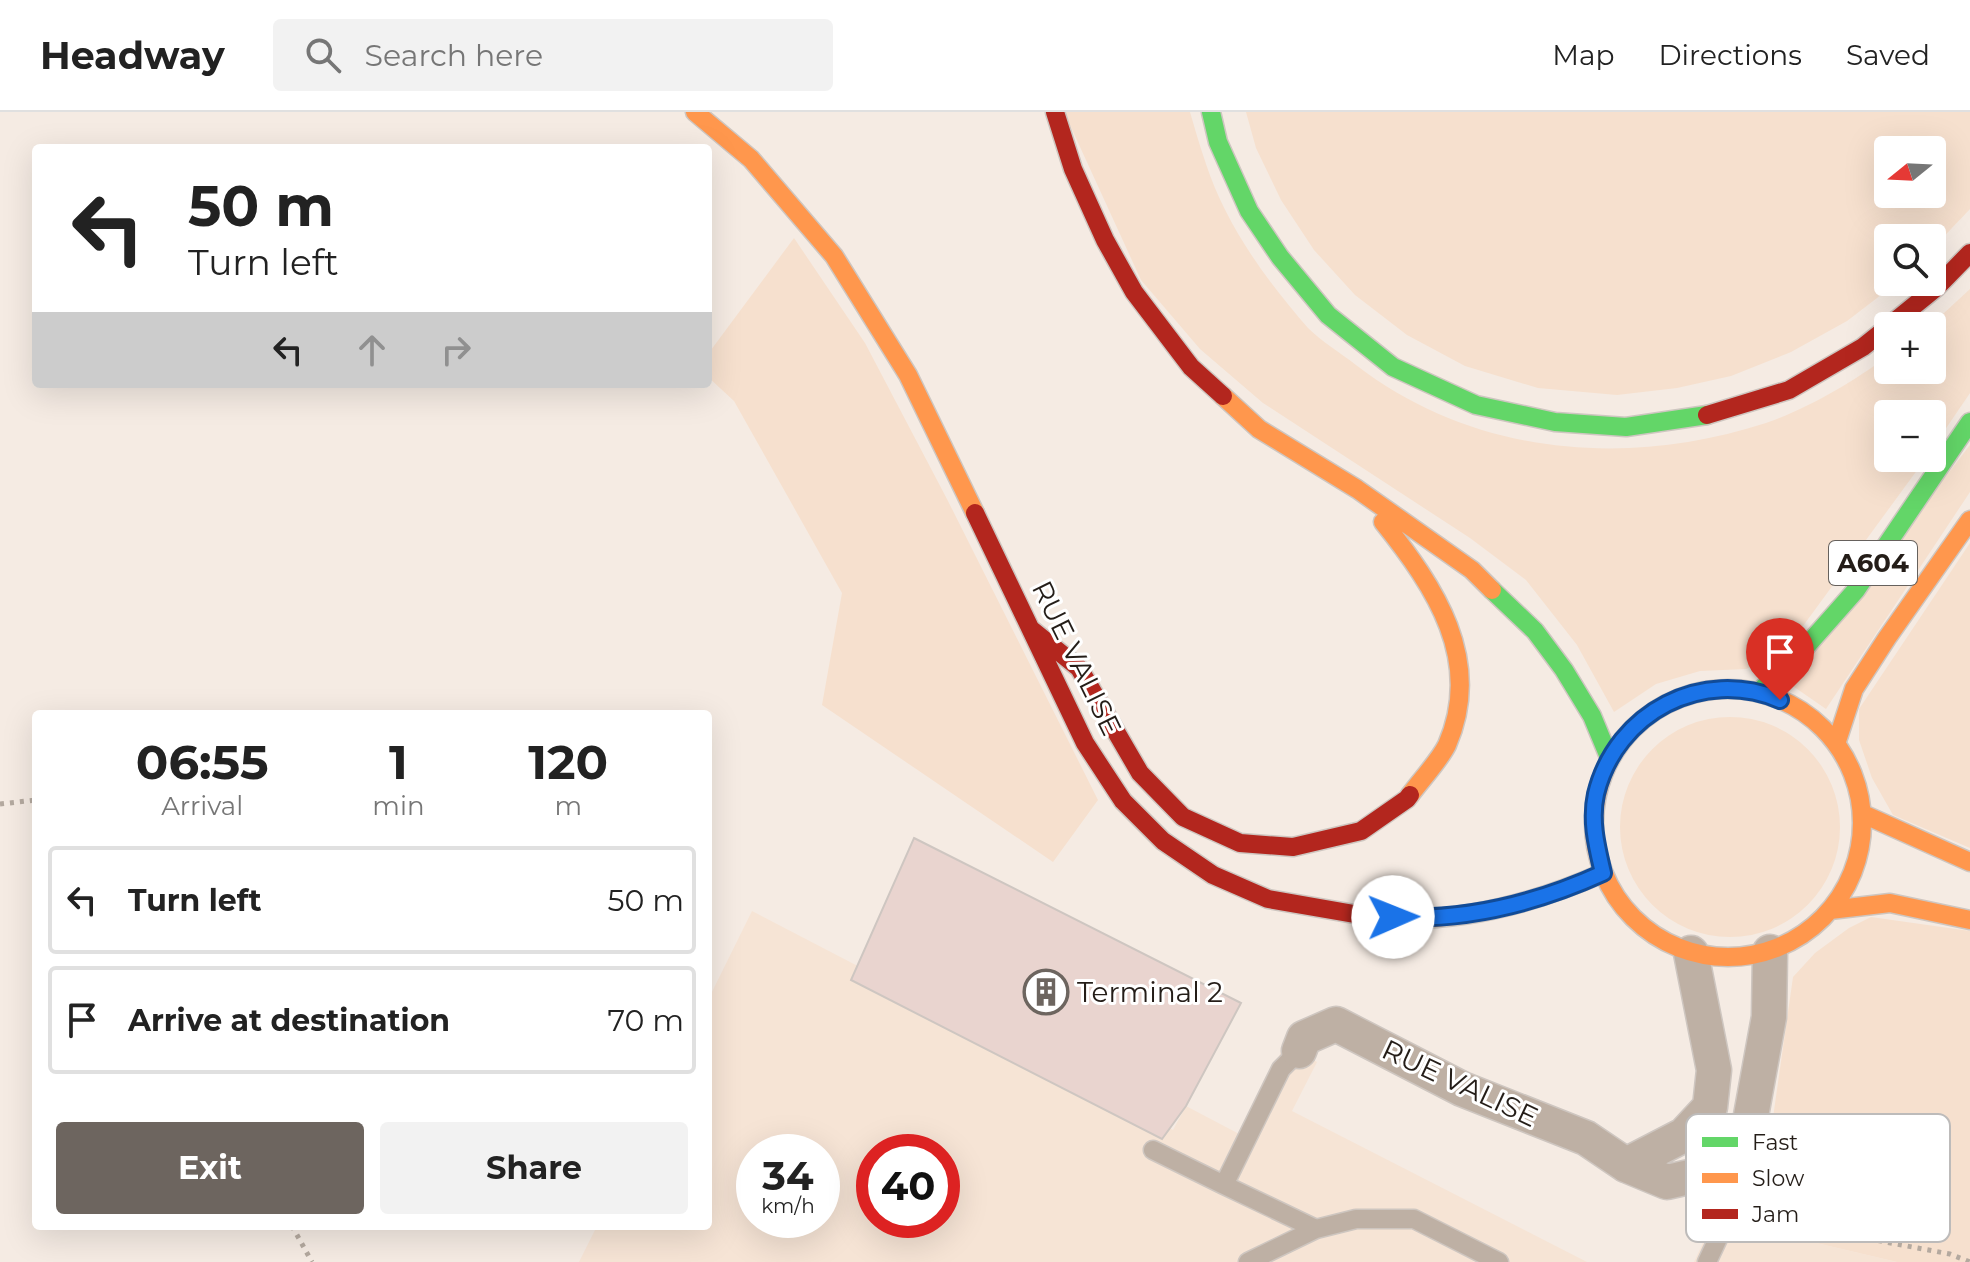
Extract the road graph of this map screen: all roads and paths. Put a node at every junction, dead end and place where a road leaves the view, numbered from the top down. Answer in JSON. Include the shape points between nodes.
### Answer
{"nodes":[{"id":1,"x":695,"y":112,"type":"edge"},
{"id":2,"x":1055,"y":112,"type":"edge"},
{"id":3,"x":1211,"y":112,"type":"edge"},
{"id":4,"x":1970,"y":253,"type":"edge"},
{"id":5,"x":1906,"y":312,"type":"edge"},
{"id":6,"x":1874,"y":338,"type":"edge"},
{"id":7,"x":1970,"y":422,"type":"edge"},
{"id":8,"x":1357,"y":489,"type":"junction"},
{"id":9,"x":1970,"y":520,"type":"edge"},
{"id":10,"x":1032,"y":630,"type":"junction"},
{"id":11,"x":1760,"y":691,"type":"junction"},
{"id":12,"x":1837,"y":741,"type":"junction"},
{"id":13,"x":1609,"y":757,"type":"junction"},
{"id":14,"x":32,"y":800,"type":"edge"},
{"id":15,"x":0,"y":804,"type":"edge"},
{"id":16,"x":1863,"y":814,"type":"junction"},
{"id":17,"x":1970,"y":862,"type":"edge"},
{"id":18,"x":1603,"y":873,"type":"junction"},
{"id":19,"x":1830,"y":910,"type":"junction"},
{"id":20,"x":1970,"y":920,"type":"edge"},
{"id":21,"x":1770,"y":952,"type":"junction"},
{"id":22,"x":1691,"y":953,"type":"junction"},
{"id":23,"x":1299,"y":1051,"type":"joint"},
{"id":24,"x":1704,"y":1114,"type":"edge"},
{"id":25,"x":1751,"y":1114,"type":"edge"},
{"id":26,"x":1686,"y":1133,"type":"edge"},
{"id":27,"x":1153,"y":1150,"type":"dead end"},
{"id":28,"x":1626,"y":1165,"type":"junction"},
{"id":29,"x":1686,"y":1178,"type":"edge"},
{"id":30,"x":1224,"y":1185,"type":"junction"},
{"id":31,"x":1316,"y":1229,"type":"junction"},
{"id":32,"x":294,"y":1230,"type":"edge"},
{"id":33,"x":1716,"y":1242,"type":"edge"},
{"id":34,"x":1882,"y":1242,"type":"edge"},
{"id":35,"x":312,"y":1262,"type":"edge"},
{"id":36,"x":1248,"y":1262,"type":"edge"},
{"id":37,"x":1499,"y":1262,"type":"edge"},
{"id":38,"x":1707,"y":1262,"type":"edge"},
{"id":39,"x":1970,"y":1262,"type":"edge"}],
"edges":[{"from":1,"to":10,"type":"main road","name":"RUE VALISE","via":[[751,159],[834,256],[908,375]]},
{"from":2,"to":8,"type":"main road","via":[[1105,240],[1134,292],[1191,367],[1259,429]]},
{"from":3,"to":6,"type":"main road","via":[[1218,142],[1249,211],[1328,315],[1393,367],[1476,405],[1555,422],[1626,427],[1709,415],[1789,390]]},
{"from":4,"to":5,"type":"main road"},
{"from":7,"to":11,"type":"main road","number":"A604","via":[[1856,590]]},
{"from":8,"to":10,"type":"main road","via":[[1411,557],[1441,606],[1459,660],[1460,702],[1446,747],[1407,799],[1361,831],[1293,847],[1240,843],[1183,817],[1140,773],[1079,668]]},
{"from":8,"to":13,"type":"main road","via":[[1472,570],[1535,631],[1592,716]]},
{"from":9,"to":12,"type":"main road","number":"A604","via":[[1854,689]]},
{"from":10,"to":18,"type":"main road","name":"RUE VALISE","via":[[1085,743],[1123,801],[1163,841],[1213,875],[1268,899],[1374,917],[1466,914],[1524,903]]},
{"from":11,"to":12,"type":"main road","via":[[1800,708]]},
{"from":11,"to":13,"type":"main road","via":[[1716,688],[1674,699],[1637,723]]},
{"from":12,"to":16,"type":"main road","via":[[1856,778]]},
{"from":13,"to":18,"type":"main road","via":[[1594,821]]},
{"from":14,"to":15,"type":"path"},
{"from":16,"to":17,"type":"main road"},
{"from":16,"to":19,"type":"main road","via":[[1859,857],[1848,886]]},
{"from":18,"to":22,"type":"main road","via":[[1624,908],[1654,936]]},
{"from":19,"to":20,"type":"main road","via":[[1890,903]]},
{"from":19,"to":21,"type":"main road","via":[[1800,937]]},
{"from":21,"to":22,"type":"main road","via":[[1730,958]]},
{"from":21,"to":25,"type":"street","via":[[1769,1017]]},
{"from":22,"to":24,"type":"street","via":[[1714,1070],[1710,1107]]},
{"from":23,"to":28,"type":"street","name":"RUE VALISE","via":[[1304,1038],[1336,1024],[1462,1089],[1586,1138]]},
{"from":23,"to":30,"type":"lane","via":[[1281,1069]]},
{"from":26,"to":28,"type":"street"},
{"from":27,"to":30,"type":"lane"},
{"from":28,"to":29,"type":"street","via":[[1667,1182]]},
{"from":30,"to":31,"type":"lane"},
{"from":31,"to":36,"type":"lane"},
{"from":31,"to":37,"type":"lane","via":[[1356,1219],[1414,1219]]},
{"from":32,"to":35,"type":"path"},
{"from":33,"to":38,"type":"lane"},
{"from":34,"to":39,"type":"path"}]}
